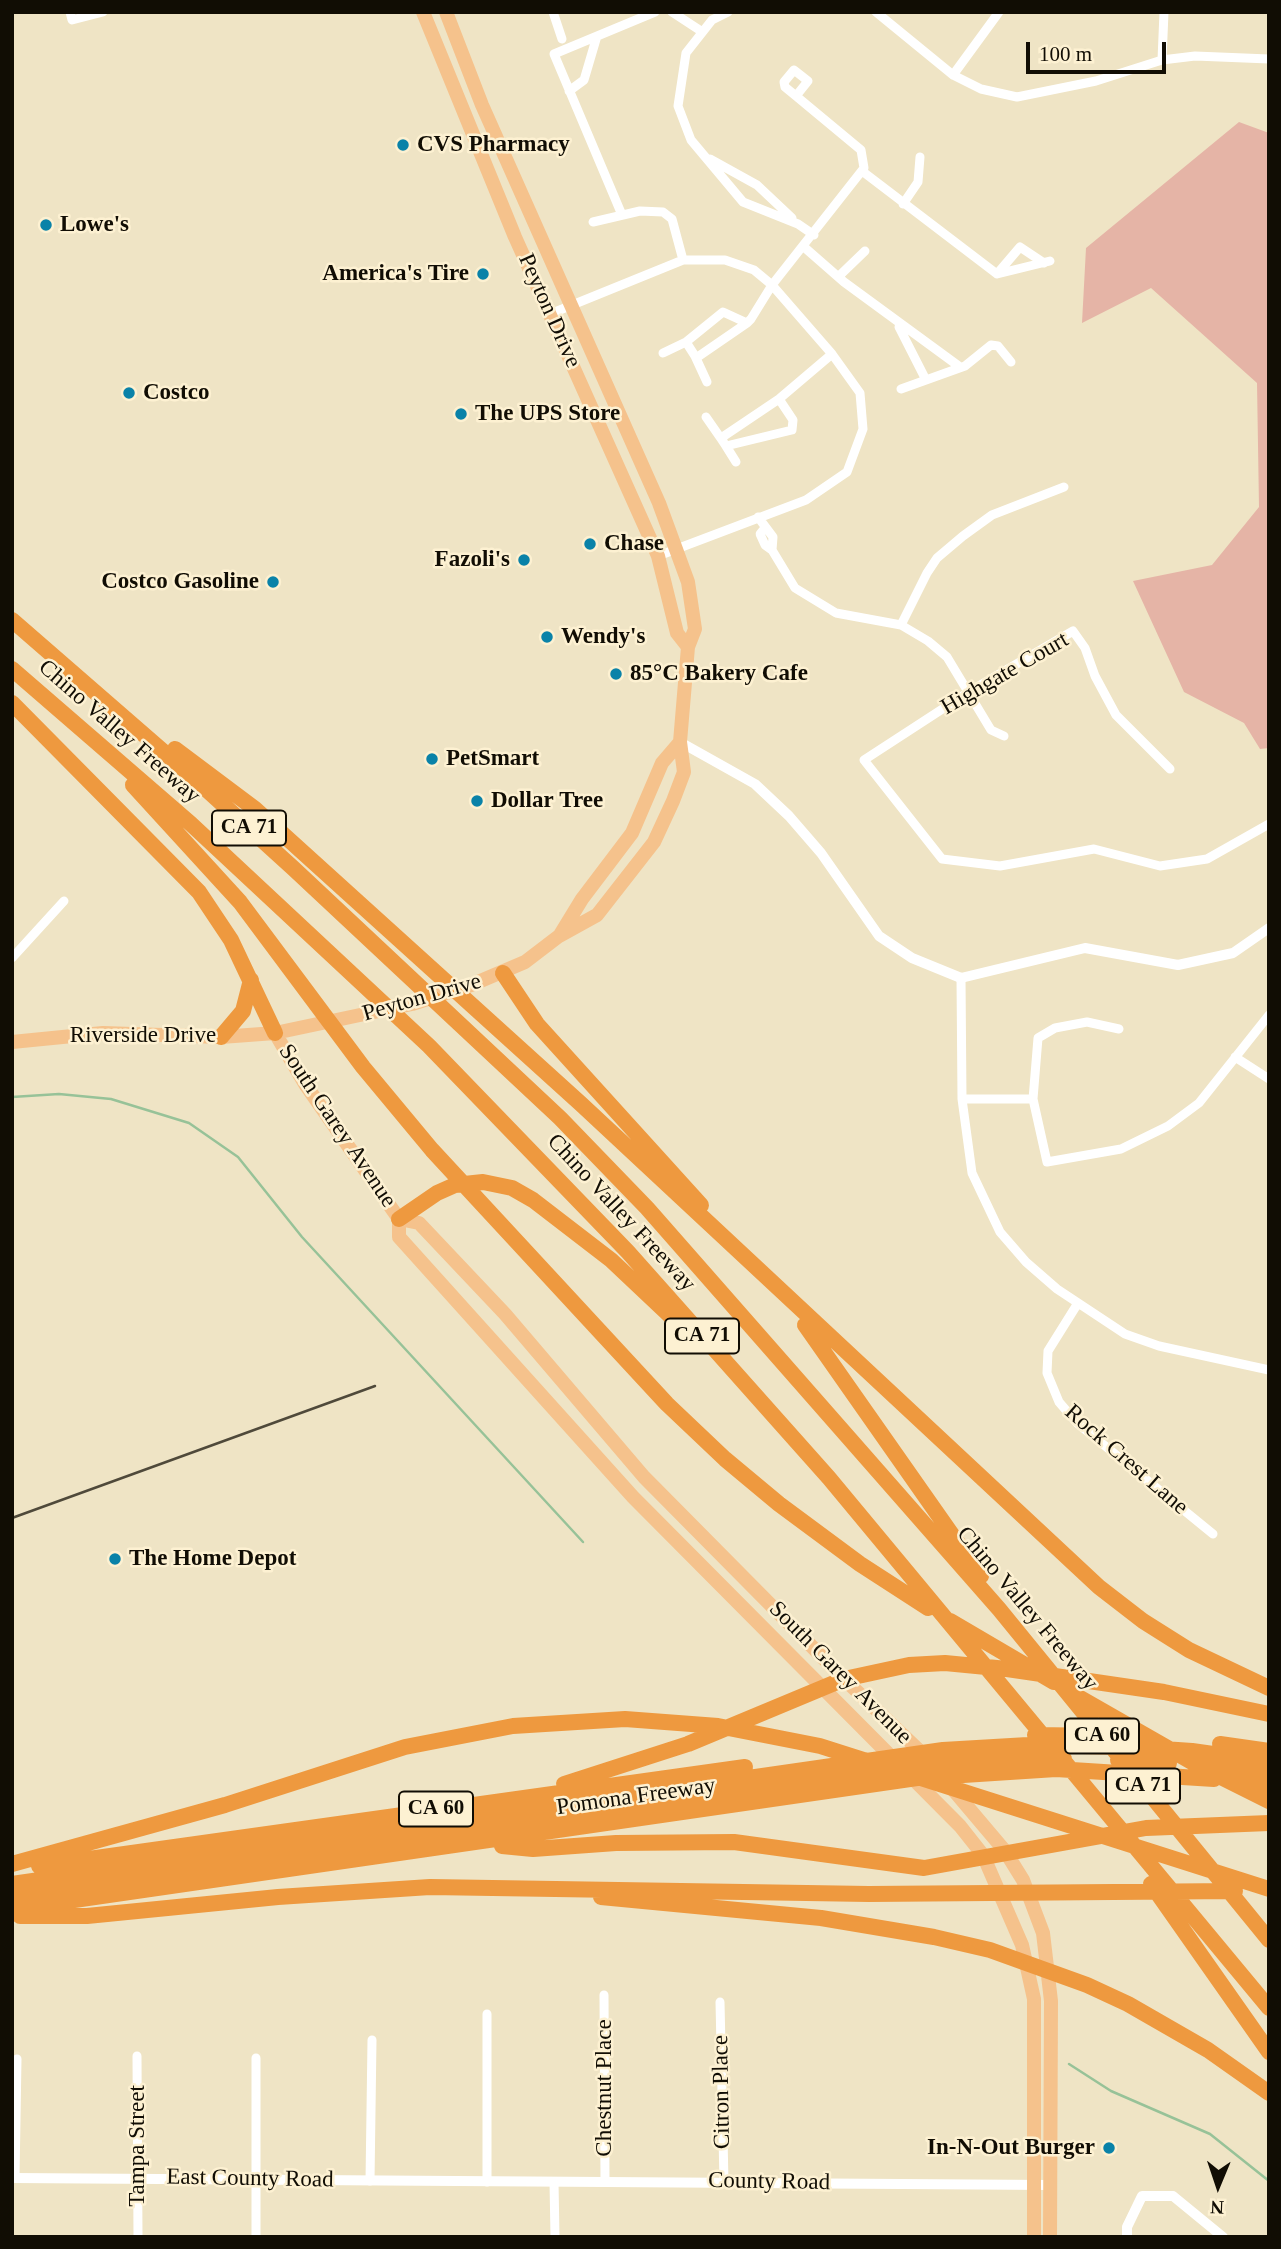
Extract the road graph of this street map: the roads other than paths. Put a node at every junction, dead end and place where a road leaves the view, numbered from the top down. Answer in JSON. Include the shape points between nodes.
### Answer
{"nodes":[{"id":1,"x":103,"y":12,"type":"edge"},
{"id":2,"x":423,"y":12,"type":"edge"},
{"id":3,"x":446,"y":12,"type":"edge"},
{"id":4,"x":553,"y":12,"type":"edge"},
{"id":5,"x":655,"y":12,"type":"edge"},
{"id":6,"x":672,"y":12,"type":"edge"},
{"id":7,"x":728,"y":12,"type":"edge"},
{"id":8,"x":876,"y":12,"type":"edge"},
{"id":9,"x":999,"y":12,"type":"edge"},
{"id":10,"x":1164,"y":12,"type":"edge"},
{"id":11,"x":71,"y":16,"type":"edge"},
{"id":12,"x":701,"y":31,"type":"junction"},
{"id":13,"x":597,"y":36,"type":"junction"},
{"id":14,"x":562,"y":39,"type":"dead end"},
{"id":15,"x":1269,"y":59,"type":"edge"},
{"id":16,"x":1162,"y":60,"type":"junction"},
{"id":17,"x":953,"y":75,"type":"junction"},
{"id":18,"x":569,"y":91,"type":"junction"},
{"id":19,"x":796,"y":96,"type":"dead end"},
{"id":20,"x":702,"y":155,"type":"junction"},
{"id":21,"x":920,"y":157,"type":"dead end"},
{"id":22,"x":863,"y":169,"type":"junction"},
{"id":23,"x":902,"y":204,"type":"junction"},
{"id":24,"x":622,"y":215,"type":"junction"},
{"id":25,"x":593,"y":222,"type":"dead end"},
{"id":26,"x":799,"y":224,"type":"junction"},
{"id":27,"x":814,"y":234,"type":"junction"},
{"id":28,"x":804,"y":247,"type":"junction"},
{"id":29,"x":864,"y":251,"type":"dead end"},
{"id":30,"x":684,"y":260,"type":"junction"},
{"id":31,"x":997,"y":274,"type":"junction"},
{"id":32,"x":838,"y":277,"type":"junction"},
{"id":33,"x":772,"y":285,"type":"junction"},
{"id":34,"x":573,"y":303,"type":"junction"},
{"id":35,"x":550,"y":314,"type":"junction"},
{"id":36,"x":897,"y":322,"type":"junction"},
{"id":37,"x":747,"y":323,"type":"junction"},
{"id":38,"x":685,"y":342,"type":"junction"},
{"id":39,"x":663,"y":353,"type":"dead end"},
{"id":40,"x":832,"y":354,"type":"junction"},
{"id":41,"x":695,"y":356,"type":"junction"},
{"id":42,"x":1011,"y":362,"type":"dead end"},
{"id":43,"x":960,"y":368,"type":"junction"},
{"id":44,"x":926,"y":380,"type":"junction"},
{"id":45,"x":707,"y":382,"type":"dead end"},
{"id":46,"x":901,"y":389,"type":"dead end"},
{"id":47,"x":779,"y":399,"type":"junction"},
{"id":48,"x":706,"y":417,"type":"dead end"},
{"id":49,"x":724,"y":443,"type":"junction"},
{"id":50,"x":736,"y":462,"type":"dead end"},
{"id":51,"x":1064,"y":487,"type":"dead end"},
{"id":52,"x":758,"y":517,"type":"junction"},
{"id":53,"x":678,"y":549,"type":"junction"},
{"id":54,"x":658,"y":556,"type":"junction"},
{"id":55,"x":12,"y":620,"type":"edge"},
{"id":56,"x":901,"y":625,"type":"junction"},
{"id":57,"x":688,"y":647,"type":"junction"},
{"id":58,"x":12,"y":669,"type":"edge"},
{"id":59,"x":967,"y":693,"type":"junction"},
{"id":60,"x":101,"y":695,"type":"junction"},
{"id":61,"x":12,"y":703,"type":"edge"},
{"id":62,"x":83,"y":732,"type":"junction"},
{"id":63,"x":1004,"y":736,"type":"dead end"},
{"id":64,"x":680,"y":742,"type":"junction"},
{"id":65,"x":1170,"y":769,"type":"dead end"},
{"id":66,"x":1269,"y":824,"type":"edge"},
{"id":67,"x":64,"y":901,"type":"dead end"},
{"id":68,"x":1269,"y":928,"type":"edge"},
{"id":69,"x":559,"y":936,"type":"junction"},
{"id":70,"x":12,"y":958,"type":"edge"},
{"id":71,"x":503,"y":973,"type":"junction"},
{"id":72,"x":961,"y":978,"type":"junction"},
{"id":73,"x":251,"y":980,"type":"junction"},
{"id":74,"x":1269,"y":1015,"type":"edge"},
{"id":75,"x":1119,"y":1030,"type":"dead end"},
{"id":76,"x":275,"y":1033,"type":"junction"},
{"id":77,"x":221,"y":1037,"type":"junction"},
{"id":78,"x":12,"y":1042,"type":"edge"},
{"id":79,"x":1235,"y":1057,"type":"junction"},
{"id":80,"x":1269,"y":1079,"type":"edge"},
{"id":81,"x":962,"y":1099,"type":"junction"},
{"id":82,"x":1033,"y":1099,"type":"junction"},
{"id":83,"x":398,"y":1219,"type":"junction"},
{"id":84,"x":1078,"y":1303,"type":"junction"},
{"id":85,"x":1269,"y":1370,"type":"edge"},
{"id":86,"x":737,"y":1375,"type":"junction"},
{"id":87,"x":1213,"y":1534,"type":"dead end"},
{"id":88,"x":712,"y":1574,"type":"junction"},
{"id":89,"x":768,"y":1603,"type":"junction"},
{"id":90,"x":999,"y":1609,"type":"junction"},
{"id":91,"x":844,"y":1679,"type":"junction"},
{"id":92,"x":823,"y":1688,"type":"junction"},
{"id":93,"x":1269,"y":1688,"type":"edge"},
{"id":94,"x":1269,"y":1714,"type":"edge"},
{"id":95,"x":939,"y":1746,"type":"junction"},
{"id":96,"x":1269,"y":1751,"type":"edge"},
{"id":97,"x":871,"y":1760,"type":"junction"},
{"id":98,"x":1269,"y":1762,"type":"edge"},
{"id":99,"x":961,"y":1768,"type":"junction"},
{"id":100,"x":1269,"y":1776,"type":"edge"},
{"id":101,"x":1269,"y":1787,"type":"edge"},
{"id":102,"x":519,"y":1798,"type":"junction"},
{"id":103,"x":1269,"y":1801,"type":"edge"},
{"id":104,"x":1269,"y":1824,"type":"edge"},
{"id":105,"x":479,"y":1843,"type":"junction"},
{"id":106,"x":1005,"y":1851,"type":"junction"},
{"id":107,"x":984,"y":1855,"type":"junction"},
{"id":108,"x":12,"y":1864,"type":"edge"},
{"id":109,"x":12,"y":1870,"type":"edge"},
{"id":110,"x":12,"y":1884,"type":"edge"},
{"id":111,"x":478,"y":1886,"type":"junction"},
{"id":112,"x":1269,"y":1891,"type":"edge"},
{"id":113,"x":12,"y":1897,"type":"edge"},
{"id":114,"x":12,"y":1909,"type":"edge"},
{"id":115,"x":12,"y":1916,"type":"edge"},
{"id":116,"x":1189,"y":1925,"type":"junction"},
{"id":117,"x":1267,"y":1938,"type":"edge"},
{"id":118,"x":604,"y":1994,"type":"dead end"},
{"id":119,"x":720,"y":2001,"type":"dead end"},
{"id":120,"x":1269,"y":2008,"type":"edge"},
{"id":121,"x":487,"y":2014,"type":"dead end"},
{"id":122,"x":372,"y":2040,"type":"dead end"},
{"id":123,"x":1268,"y":2052,"type":"edge"},
{"id":124,"x":137,"y":2056,"type":"dead end"},
{"id":125,"x":256,"y":2058,"type":"dead end"},
{"id":126,"x":18,"y":2059,"type":"dead end"},
{"id":127,"x":1269,"y":2093,"type":"edge"},
{"id":128,"x":138,"y":2177,"type":"junction"},
{"id":129,"x":14,"y":2178,"type":"edge"},
{"id":130,"x":258,"y":2178,"type":"junction"},
{"id":131,"x":370,"y":2181,"type":"junction"},
{"id":132,"x":487,"y":2182,"type":"junction"},
{"id":133,"x":554,"y":2182,"type":"junction"},
{"id":134,"x":605,"y":2182,"type":"junction"},
{"id":135,"x":724,"y":2182,"type":"junction"},
{"id":136,"x":1050,"y":2185,"type":"junction"},
{"id":137,"x":1035,"y":2186,"type":"junction"},
{"id":138,"x":138,"y":2237,"type":"edge"},
{"id":139,"x":256,"y":2237,"type":"edge"},
{"id":140,"x":555,"y":2237,"type":"edge"},
{"id":141,"x":1034,"y":2237,"type":"edge"},
{"id":142,"x":1051,"y":2237,"type":"edge"},
{"id":143,"x":1127,"y":2237,"type":"edge"},
{"id":144,"x":1223,"y":2237,"type":"edge"}],
"edges":[{"from":1,"to":11,"type":"street"},
{"from":2,"to":35,"type":"main road","name":"Peyton Drive"},
{"from":3,"to":34,"type":"main road","name":"Peyton Drive","via":[[482,105]]},
{"from":4,"to":14,"type":"street"},
{"from":5,"to":13,"type":"street"},
{"from":6,"to":12,"type":"street"},
{"from":7,"to":12,"type":"street"},
{"from":8,"to":17,"type":"street"},
{"from":9,"to":17,"type":"street"},
{"from":10,"to":16,"type":"street"},
{"from":12,"to":20,"type":"street","via":[[686,53],[678,106]]},
{"from":13,"to":18,"type":"street","via":[[584,80]]},
{"from":13,"to":18,"type":"street","via":[[554,54]]},
{"from":15,"to":16,"type":"street","via":[[1195,56]]},
{"from":16,"to":17,"type":"street","via":[[1096,81],[1017,97],[981,89]]},
{"from":18,"to":24,"type":"street"},
{"from":19,"to":22,"type":"street","via":[[861,150]]},
{"from":20,"to":26,"type":"street","via":[[757,185]]},
{"from":20,"to":26,"type":"street","via":[[743,202]]},
{"from":21,"to":23,"type":"street","via":[[918,182]]},
{"from":22,"to":23,"type":"street"},
{"from":22,"to":27,"type":"street"},
{"from":23,"to":31,"type":"street"},
{"from":24,"to":25,"type":"street"},
{"from":24,"to":30,"type":"street","via":[[651,210],[668,215]]},
{"from":26,"to":27,"type":"street"},
{"from":27,"to":28,"type":"street"},
{"from":28,"to":32,"type":"street"},
{"from":28,"to":33,"type":"street"},
{"from":29,"to":32,"type":"street"},
{"from":30,"to":33,"type":"street","via":[[725,260],[754,270]]},
{"from":30,"to":34,"type":"street"},
{"from":31,"to":31,"type":"street","via":[[1047,262],[1020,247]]},
{"from":32,"to":36,"type":"street"},
{"from":33,"to":37,"type":"street"},
{"from":33,"to":40,"type":"street"},
{"from":34,"to":35,"type":"street"},
{"from":34,"to":53,"type":"main road","name":"Peyton Drive"},
{"from":35,"to":54,"type":"main road","name":"Peyton Drive"},
{"from":36,"to":43,"type":"street"},
{"from":36,"to":44,"type":"street"},
{"from":37,"to":38,"type":"street","via":[[723,312]]},
{"from":37,"to":41,"type":"street"},
{"from":38,"to":39,"type":"street"},
{"from":38,"to":41,"type":"street"},
{"from":40,"to":47,"type":"street"},
{"from":40,"to":52,"type":"street","via":[[860,393],[863,429],[847,472],[806,500]]},
{"from":41,"to":45,"type":"street"},
{"from":42,"to":43,"type":"street","via":[[998,346],[991,345]]},
{"from":43,"to":44,"type":"street"},
{"from":44,"to":46,"type":"street"},
{"from":47,"to":49,"type":"street","via":[[724,436]]},
{"from":47,"to":49,"type":"street","via":[[793,420],[792,430]]},
{"from":48,"to":49,"type":"street"},
{"from":49,"to":50,"type":"street"},
{"from":51,"to":56,"type":"street","via":[[992,515],[962,536],[937,558]]},
{"from":52,"to":53,"type":"street"},
{"from":52,"to":56,"type":"street","via":[[765,545],[795,588],[836,613]]},
{"from":53,"to":54,"type":"street"},
{"from":53,"to":57,"type":"main road","name":"Peyton Drive","via":[[693,606],[695,629]]},
{"from":54,"to":57,"type":"main road","name":"Peyton Drive","via":[[677,633]]},
{"from":55,"to":60,"type":"highway","name":"Chino Valley Freeway","number":"CA 71"},
{"from":56,"to":59,"type":"street","via":[[947,657]]},
{"from":57,"to":64,"type":"main road","name":"Peyton Drive"},
{"from":58,"to":62,"type":"highway","name":"Chino Valley Freeway","number":"CA 71"},
{"from":59,"to":63,"type":"street","via":[[991,730]]},
{"from":59,"to":65,"type":"street","name":"Highgate Court","via":[[1073,631],[1116,715]]},
{"from":59,"to":66,"type":"street","name":"Highgate Court","via":[[864,760],[942,859],[1000,866],[1094,849],[1160,866],[1207,859]]},
{"from":60,"to":90,"type":"highway","name":"Chino Valley Freeway","number":"CA 71","via":[[560,1118],[647,1208]]},
{"from":60,"to":93,"type":"highway","via":[[255,809],[1099,1587],[1189,1650]]},
{"from":61,"to":73,"type":"highway","via":[[184,875],[224,929]]},
{"from":62,"to":86,"type":"highway","name":"Chino Valley Freeway","number":"CA 71","via":[[191,824],[429,1046],[628,1252]]},
{"from":62,"to":103,"type":"highway","via":[[240,902],[363,1067],[432,1150],[684,1420],[748,1479],[887,1583],[1177,1754]]},
{"from":64,"to":69,"type":"main road","name":"Peyton Drive","via":[[662,763],[632,833]]},
{"from":64,"to":69,"type":"main road","name":"Peyton Drive","via":[[684,772],[654,842],[597,915]]},
{"from":64,"to":72,"type":"street","via":[[755,784],[789,816],[879,936],[912,958]]},
{"from":67,"to":70,"type":"street"},
{"from":68,"to":72,"type":"street","via":[[1233,953],[1178,965],[1085,948]]},
{"from":69,"to":71,"type":"main road","name":"Peyton Drive"},
{"from":71,"to":76,"type":"main road","name":"Peyton Drive","via":[[412,1004]]},
{"from":71,"to":90,"type":"highway","via":[[537,1024],[790,1305],[976,1567]]},
{"from":72,"to":81,"type":"street"},
{"from":73,"to":76,"type":"highway"},
{"from":73,"to":77,"type":"highway","via":[[243,1011]]},
{"from":74,"to":79,"type":"street"},
{"from":75,"to":82,"type":"street","via":[[1087,1022],[1055,1028],[1038,1038]]},
{"from":76,"to":77,"type":"main road","name":"Riverside Drive"},
{"from":76,"to":83,"type":"main road","name":"South Garey Avenue"},
{"from":77,"to":78,"type":"main road","name":"Riverside Drive","via":[[103,1033]]},
{"from":79,"to":80,"type":"street"},
{"from":79,"to":82,"type":"street","via":[[1199,1103],[1168,1126],[1121,1149],[1047,1162]]},
{"from":81,"to":82,"type":"street"},
{"from":81,"to":84,"type":"street","via":[[972,1173],[1000,1232],[1026,1262]]},
{"from":83,"to":86,"type":"highway","via":[[455,1185],[483,1182],[512,1188],[611,1260]]},
{"from":83,"to":88,"type":"main road","name":"South Garey Avenue","via":[[399,1237],[527,1382]]},
{"from":83,"to":89,"type":"main road","name":"South Garey Avenue","via":[[419,1223],[505,1314],[644,1477]]},
{"from":84,"to":85,"type":"street","via":[[1136,1338]]},
{"from":84,"to":87,"type":"street","name":"Rock Crest Lane","via":[[1048,1351],[1047,1373],[1059,1402],[1077,1423]]},
{"from":86,"to":116,"type":"highway","name":"Chino Valley Freeway","number":"CA 71","via":[[829,1478],[1113,1823]]},
{"from":88,"to":89,"type":"main road"},
{"from":88,"to":92,"type":"main road","name":"South Garey Avenue"},
{"from":89,"to":91,"type":"main road","name":"South Garey Avenue"},
{"from":90,"to":117,"type":"highway","name":"Chino Valley Freeway","number":"CA 71"},
{"from":91,"to":92,"type":"highway"},
{"from":91,"to":94,"type":"highway","via":[[888,1668],[957,1664],[1164,1692]]},
{"from":91,"to":106,"type":"main road","name":"South Garey Avenue","via":[[926,1758]]},
{"from":92,"to":102,"type":"highway","via":[[688,1744]]},
{"from":92,"to":107,"type":"main road","name":"South Garey Avenue"},
{"from":95,"to":96,"type":"highway","name":"Pomona Freeway","number":"CA 60","via":[[1069,1734]]},
{"from":95,"to":97,"type":"highway","name":"Pomona Freeway","number":"CA 60"},
{"from":95,"to":98,"type":"highway","via":[[1134,1747]]},
{"from":97,"to":99,"type":"highway"},
{"from":97,"to":102,"type":"highway","name":"Pomona Freeway","number":"CA 60"},
{"from":97,"to":110,"type":"highway"},
{"from":97,"to":113,"type":"highway"},
{"from":99,"to":100,"type":"highway","via":[[1035,1758],[1136,1761]]},
{"from":99,"to":101,"type":"highway","name":"Pomona Freeway","number":"CA 60","via":[[1106,1770]]},
{"from":99,"to":105,"type":"highway","name":"Pomona Freeway","number":"CA 60"},
{"from":102,"to":109,"type":"highway","name":"Pomona Freeway","number":"CA 60"},
{"from":104,"to":106,"type":"highway","via":[[1146,1828]]},
{"from":105,"to":107,"type":"highway","via":[[533,1849],[734,1842],[914,1868]]},
{"from":105,"to":114,"type":"highway","name":"Pomona Freeway","number":"CA 60"},
{"from":106,"to":107,"type":"highway"},
{"from":106,"to":136,"type":"main road","name":"South Garey Avenue","via":[[1036,1910],[1048,1954]]},
{"from":107,"to":137,"type":"main road","name":"South Garey Avenue","via":[[1022,1945],[1034,1999]]},
{"from":108,"to":112,"type":"highway","via":[[225,1805],[405,1747],[513,1726],[660,1721],[718,1726],[820,1746]]},
{"from":111,"to":112,"type":"highway","via":[[856,1894]]},
{"from":111,"to":115,"type":"highway","via":[[300,1895],[87,1916]]},
{"from":111,"to":127,"type":"highway","via":[[821,1918],[990,1950],[1087,1985],[1168,2026]]},
{"from":116,"to":120,"type":"highway"},
{"from":116,"to":123,"type":"highway"},
{"from":118,"to":134,"type":"street","name":"Chestnut Place"},
{"from":119,"to":135,"type":"street","name":"Citron Place"},
{"from":121,"to":132,"type":"street"},
{"from":122,"to":131,"type":"street"},
{"from":124,"to":128,"type":"street","name":"Tampa Street"},
{"from":125,"to":130,"type":"street"},
{"from":126,"to":129,"type":"street"},
{"from":128,"to":129,"type":"street","name":"East County Road"},
{"from":128,"to":130,"type":"street","name":"East County Road"},
{"from":128,"to":138,"type":"street","name":"Tampa Street"},
{"from":130,"to":131,"type":"street","name":"East County Road"},
{"from":130,"to":139,"type":"street"},
{"from":131,"to":132,"type":"street","name":"East County Road"},
{"from":132,"to":133,"type":"street","name":"County Road"},
{"from":133,"to":134,"type":"street","name":"County Road"},
{"from":133,"to":140,"type":"street"},
{"from":134,"to":135,"type":"street","name":"County Road"},
{"from":135,"to":137,"type":"street","name":"County Road"},
{"from":136,"to":137,"type":"street","name":"County Road"},
{"from":136,"to":142,"type":"main road","name":"South Garey Avenue"},
{"from":137,"to":141,"type":"main road","name":"South Garey Avenue"},
{"from":143,"to":144,"type":"street","via":[[1142,2196],[1173,2196]]}]}
